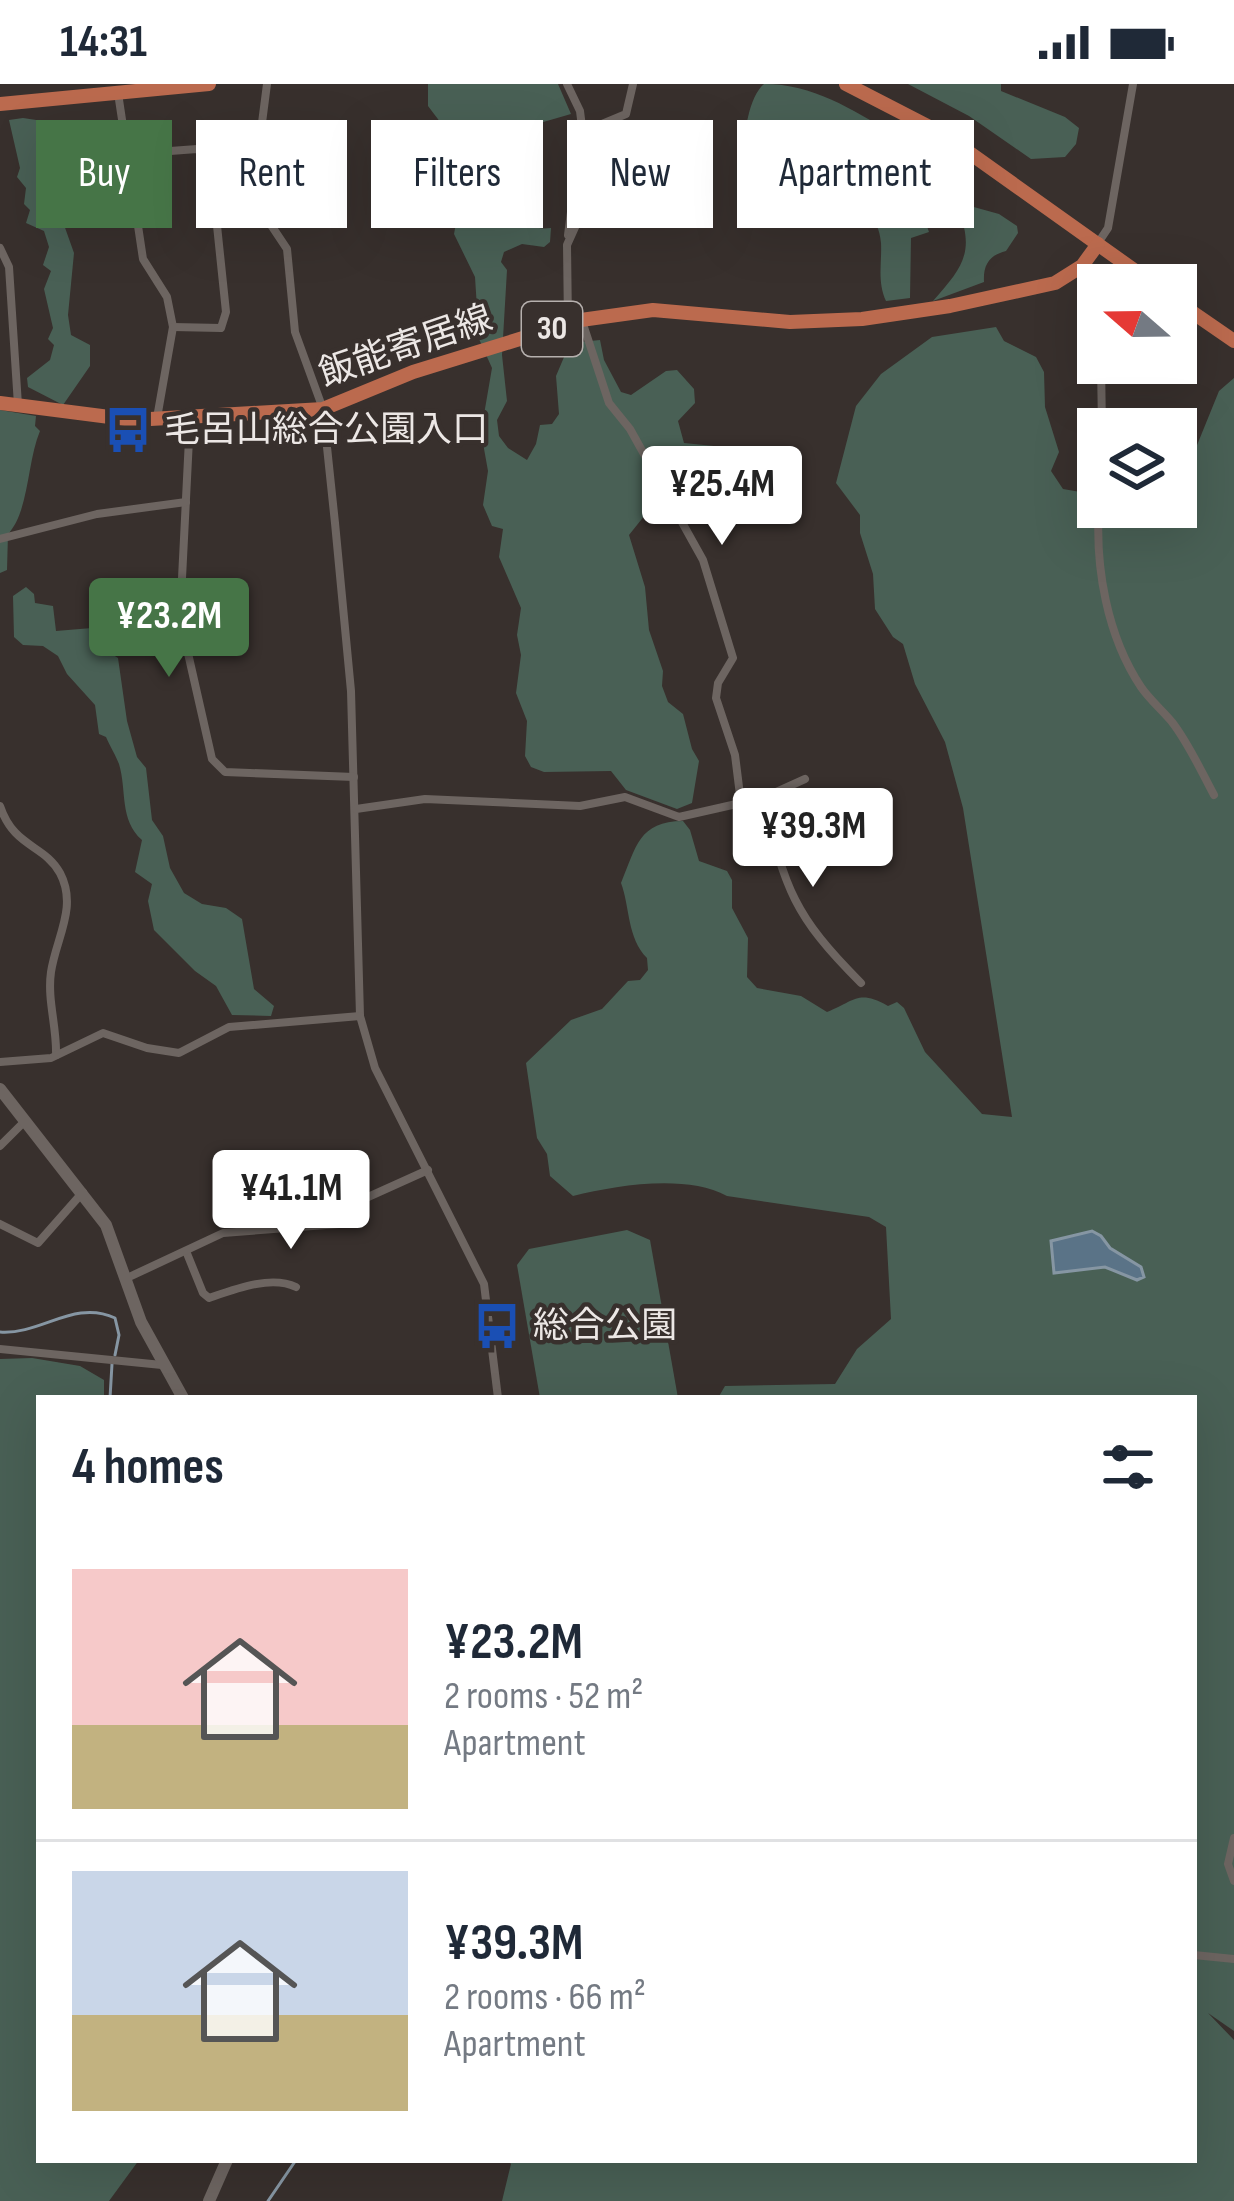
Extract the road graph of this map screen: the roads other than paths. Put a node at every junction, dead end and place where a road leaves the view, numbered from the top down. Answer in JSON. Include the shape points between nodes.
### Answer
{"nodes":[{"id":1,"x":208,"y":84,"type":"edge"},
{"id":2,"x":267,"y":84,"type":"edge"},
{"id":3,"x":567,"y":84,"type":"edge"},
{"id":4,"x":633,"y":84,"type":"edge"},
{"id":5,"x":846,"y":84,"type":"edge"},
{"id":6,"x":1133,"y":84,"type":"edge"},
{"id":7,"x":118,"y":93,"type":"junction"},
{"id":8,"x":0,"y":104,"type":"edge"},
{"id":9,"x":123,"y":120,"type":"edge"},
{"id":10,"x":263,"y":120,"type":"edge"},
{"id":11,"x":139,"y":228,"type":"edge"},
{"id":12,"x":218,"y":228,"type":"edge"},
{"id":13,"x":273,"y":228,"type":"edge"},
{"id":14,"x":1098,"y":244,"type":"junction"},
{"id":15,"x":566,"y":245,"type":"junction"},
{"id":16,"x":0,"y":248,"type":"edge"},
{"id":17,"x":1083,"y":264,"type":"edge"},
{"id":18,"x":1126,"y":264,"type":"edge"},
{"id":19,"x":1077,"y":269,"type":"edge"},
{"id":20,"x":1197,"y":315,"type":"edge"},
{"id":21,"x":575,"y":322,"type":"junction"},
{"id":22,"x":173,"y":327,"type":"junction"},
{"id":23,"x":1234,"y":341,"type":"edge"},
{"id":24,"x":0,"y":403,"type":"edge"},
{"id":25,"x":18,"y":406,"type":"junction"},
{"id":26,"x":323,"y":409,"type":"junction"},
{"id":27,"x":190,"y":419,"type":"junction"},
{"id":28,"x":157,"y":420,"type":"junction"},
{"id":29,"x":185,"y":502,"type":"junction"},
{"id":30,"x":1098,"y":528,"type":"edge"},
{"id":31,"x":0,"y":539,"type":"edge"},
{"id":32,"x":354,"y":776,"type":"junction"},
{"id":33,"x":806,"y":778,"type":"dead end"},
{"id":34,"x":1214,"y":795,"type":"dead end"},
{"id":35,"x":763,"y":798,"type":"junction"},
{"id":36,"x":741,"y":802,"type":"junction"},
{"id":37,"x":0,"y":806,"type":"edge"},
{"id":38,"x":356,"y":809,"type":"junction"},
{"id":39,"x":861,"y":983,"type":"dead end"},
{"id":40,"x":360,"y":1016,"type":"junction"},
{"id":41,"x":56,"y":1056,"type":"junction"},
{"id":42,"x":0,"y":1062,"type":"edge"},
{"id":43,"x":0,"y":1089,"type":"edge"},
{"id":44,"x":25,"y":1121,"type":"junction"},
{"id":45,"x":0,"y":1146,"type":"edge"},
{"id":46,"x":428,"y":1170,"type":"junction"},
{"id":47,"x":83,"y":1192,"type":"junction"},
{"id":48,"x":0,"y":1224,"type":"edge"},
{"id":49,"x":185,"y":1251,"type":"junction"},
{"id":50,"x":127,"y":1278,"type":"junction"},
{"id":51,"x":296,"y":1287,"type":"dead end"},
{"id":52,"x":0,"y":1348,"type":"edge"},
{"id":53,"x":162,"y":1365,"type":"junction"},
{"id":54,"x":181,"y":1395,"type":"edge"},
{"id":55,"x":498,"y":1395,"type":"edge"},
{"id":56,"x":1234,"y":1838,"type":"edge"},
{"id":57,"x":1234,"y":1881,"type":"edge"},
{"id":58,"x":1197,"y":1955,"type":"edge"},
{"id":59,"x":1234,"y":1959,"type":"edge"},
{"id":60,"x":226,"y":2163,"type":"edge"},
{"id":61,"x":209,"y":2201,"type":"edge"}],
"edges":[{"from":1,"to":7,"type":"main road"},
{"from":2,"to":10,"type":"street"},
{"from":3,"to":15,"type":"street","via":[[582,127]]},
{"from":4,"to":15,"type":"street","via":[[626,114],[602,124],[593,138]]},
{"from":5,"to":14,"type":"main road","via":[[943,134]]},
{"from":6,"to":14,"type":"street","via":[[1108,228]]},
{"from":7,"to":8,"type":"main road"},
{"from":7,"to":9,"type":"street"},
{"from":11,"to":22,"type":"street","via":[[146,270],[167,297]]},
{"from":12,"to":22,"type":"street","via":[[221,328]]},
{"from":13,"to":26,"type":"street","via":[[286,249],[295,332]]},
{"from":14,"to":17,"type":"main road"},
{"from":14,"to":18,"type":"main road"},
{"from":15,"to":21,"type":"street"},
{"from":16,"to":25,"type":"street","via":[[9,267]]},
{"from":19,"to":21,"type":"main road","name":"飯能寄居線","number":"30","via":[[1055,283],[862,320],[653,310]]},
{"from":20,"to":23,"type":"main road"},
{"from":21,"to":26,"type":"main road","name":"飯能寄居線","number":"30"},
{"from":21,"to":36,"type":"street","via":[[609,403],[691,536],[721,610],[733,658],[716,698],[736,755]]},
{"from":22,"to":28,"type":"street"},
{"from":24,"to":25,"type":"main road","name":"飯能寄居線","number":"30"},
{"from":25,"to":28,"type":"main road","name":"飯能寄居線","number":"30"},
{"from":26,"to":27,"type":"main road","name":"飯能寄居線","number":"30"},
{"from":26,"to":32,"type":"street"},
{"from":27,"to":28,"type":"main road","name":"飯能寄居線","number":"30"},
{"from":27,"to":29,"type":"street"},
{"from":29,"to":31,"type":"street"},
{"from":29,"to":32,"type":"street","via":[[180,618],[217,768]]},
{"from":30,"to":34,"type":"street","via":[[1110,611],[1127,658]]},
{"from":32,"to":38,"type":"street"},
{"from":33,"to":35,"type":"street"},
{"from":35,"to":36,"type":"street"},
{"from":35,"to":39,"type":"street","via":[[800,915]]},
{"from":36,"to":38,"type":"street","via":[[679,817],[625,797],[561,806],[425,799]]},
{"from":37,"to":41,"type":"street","via":[[15,836],[53,863],[66,887],[50,981]]},
{"from":38,"to":40,"type":"street"},
{"from":40,"to":41,"type":"street","via":[[229,1027],[179,1053],[103,1033]]},
{"from":40,"to":46,"type":"street","via":[[374,1068]]},
{"from":41,"to":42,"type":"street"},
{"from":43,"to":44,"type":"main road"},
{"from":44,"to":45,"type":"street"},
{"from":44,"to":47,"type":"main road"},
{"from":46,"to":49,"type":"street","via":[[357,1202],[339,1224],[234,1231]]},
{"from":46,"to":55,"type":"street","via":[[488,1295]]},
{"from":47,"to":48,"type":"street","via":[[38,1243]]},
{"from":47,"to":50,"type":"main road"},
{"from":49,"to":50,"type":"street"},
{"from":49,"to":51,"type":"street","via":[[209,1298],[252,1285]]},
{"from":50,"to":53,"type":"main road"},
{"from":52,"to":53,"type":"street"},
{"from":53,"to":54,"type":"main road"},
{"from":56,"to":57,"type":"street"},
{"from":58,"to":59,"type":"street"},
{"from":60,"to":61,"type":"main road"}]}
